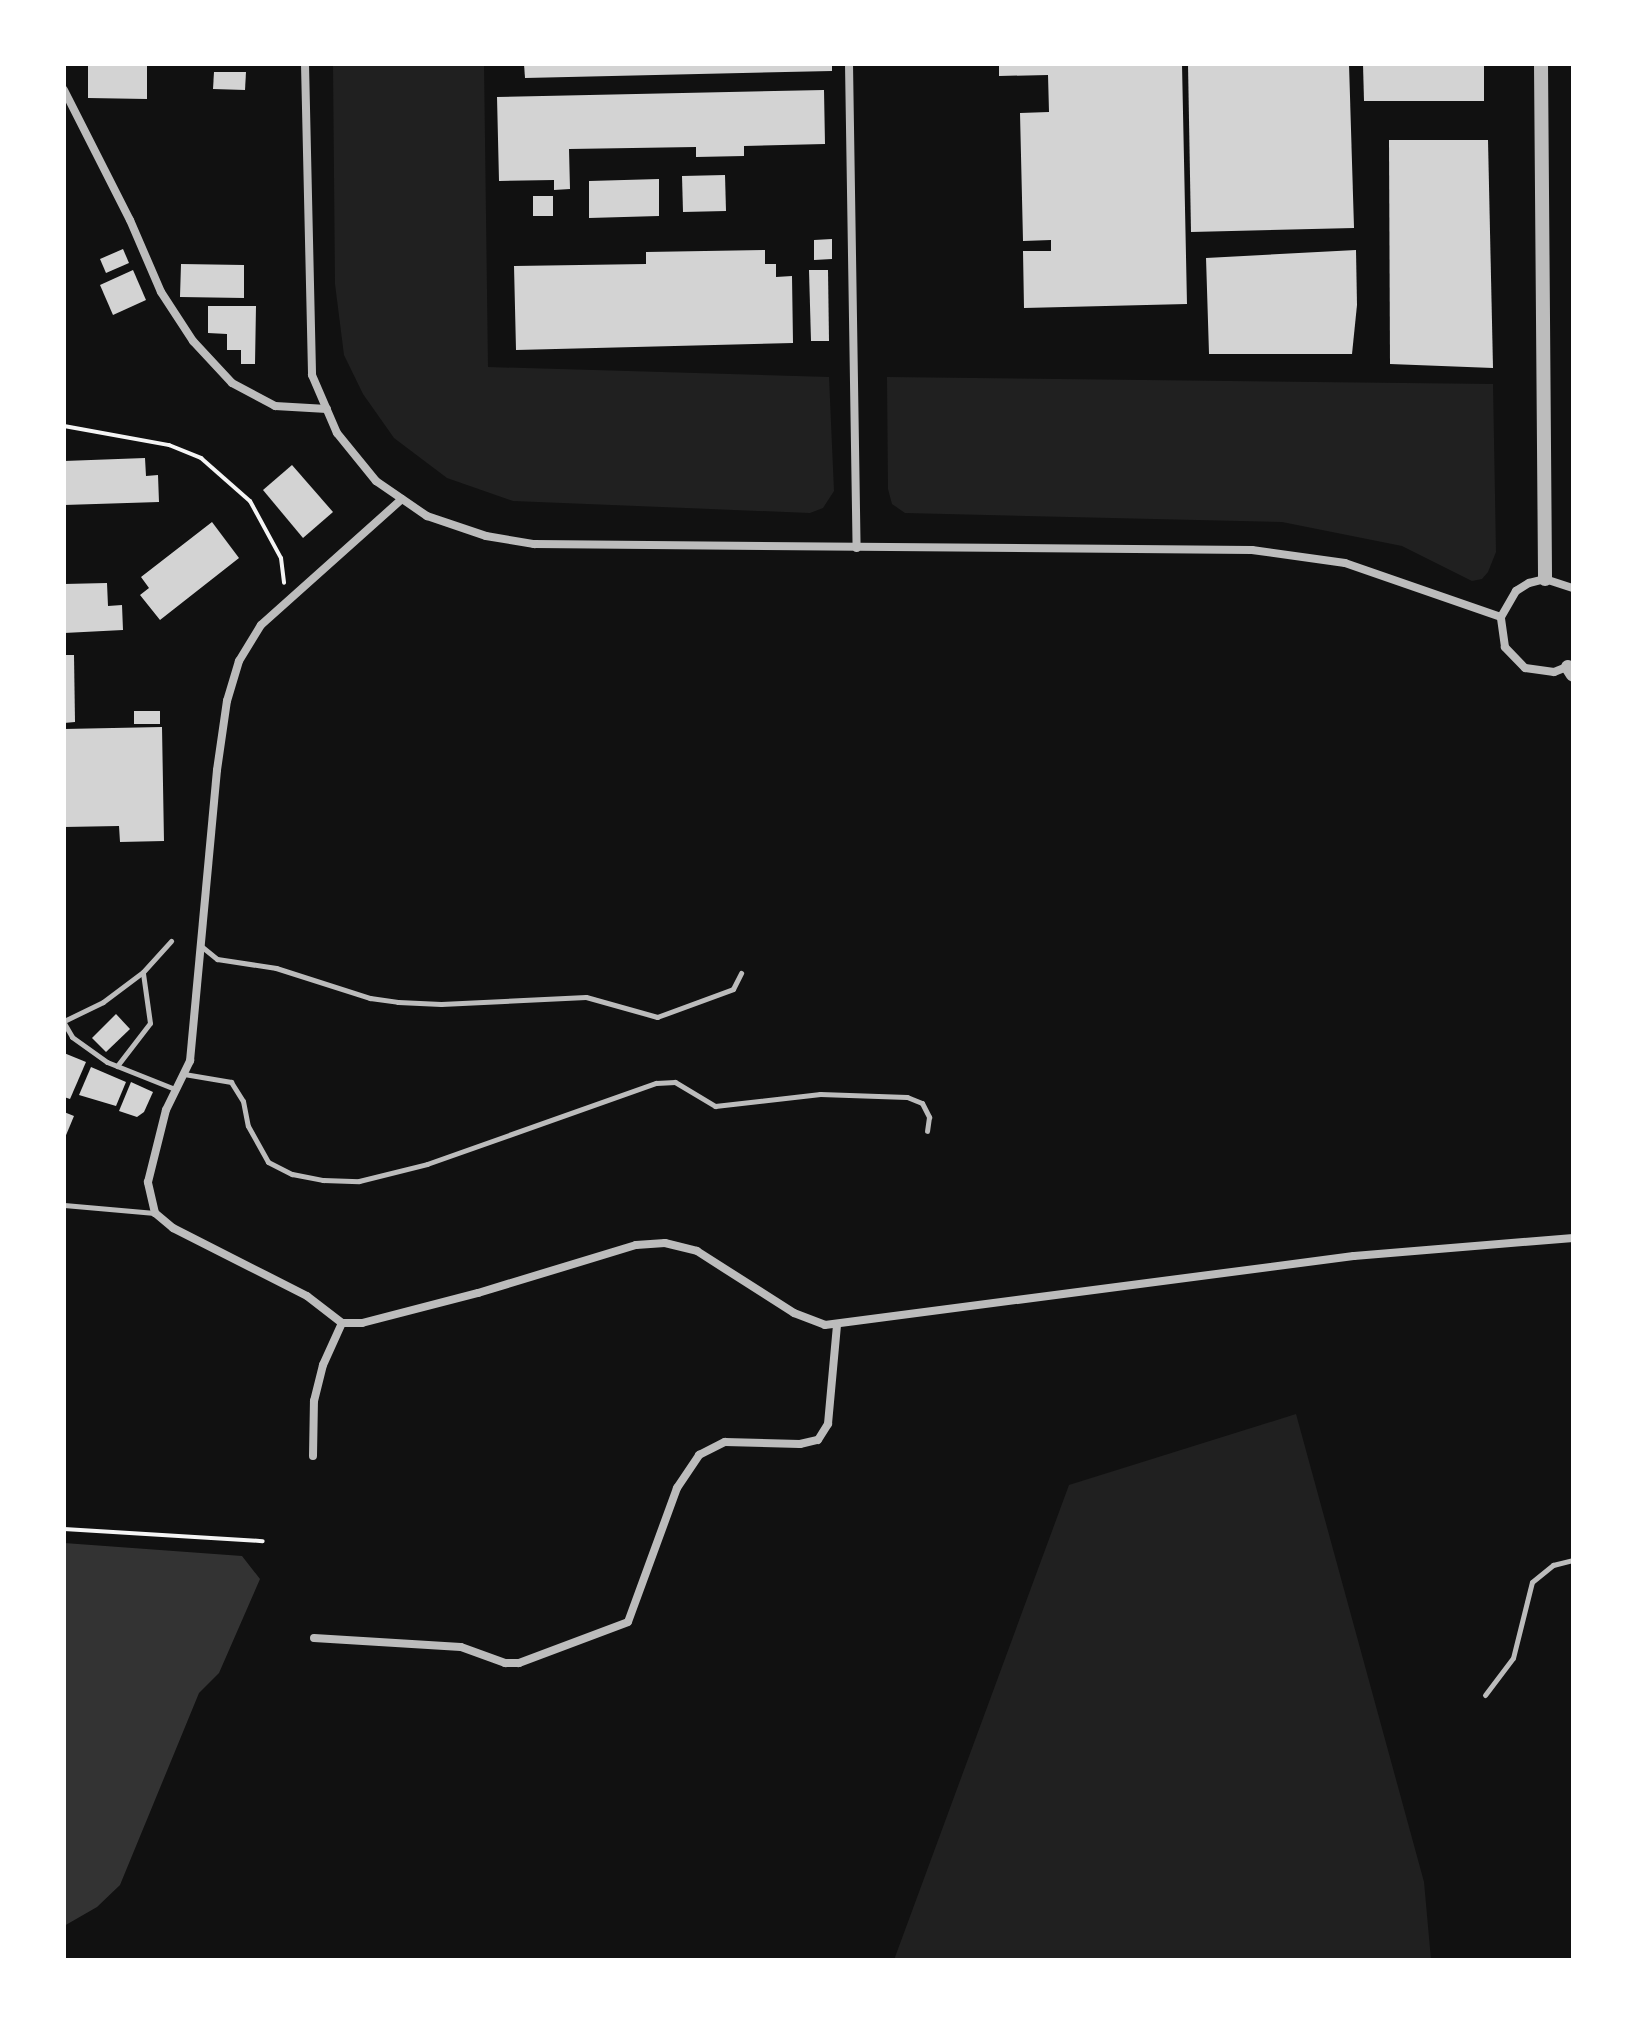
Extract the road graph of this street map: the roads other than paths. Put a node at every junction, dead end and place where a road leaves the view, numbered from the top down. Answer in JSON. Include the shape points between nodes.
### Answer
{"nodes":[{"id":1,"x":305,"y":64,"type":"edge"},
{"id":2,"x":849,"y":64,"type":"edge"},
{"id":3,"x":1541,"y":64,"type":"edge"},
{"id":4,"x":64,"y":90,"type":"edge"},
{"id":5,"x":327,"y":409,"type":"junction"},
{"id":6,"x":402,"y":499,"type":"junction"},
{"id":7,"x":857,"y":548,"type":"junction"},
{"id":8,"x":1545,"y":579,"type":"junction"},
{"id":9,"x":1573,"y":588,"type":"edge"},
{"id":10,"x":1501,"y":617,"type":"junction"},
{"id":11,"x":1571,"y":669,"type":"edge"},
{"id":12,"x":171,"y":941,"type":"dead end"},
{"id":13,"x":200,"y":945,"type":"junction"},
{"id":14,"x":143,"y":972,"type":"junction"},
{"id":15,"x":741,"y":973,"type":"dead end"},
{"id":16,"x":64,"y":1022,"type":"edge"},
{"id":17,"x":117,"y":1066,"type":"junction"},
{"id":18,"x":184,"y":1074,"type":"junction"},
{"id":19,"x":176,"y":1090,"type":"junction"},
{"id":20,"x":927,"y":1131,"type":"dead end"},
{"id":21,"x":64,"y":1205,"type":"edge"},
{"id":22,"x":155,"y":1213,"type":"junction"},
{"id":23,"x":1573,"y":1238,"type":"edge"},
{"id":24,"x":342,"y":1323,"type":"junction"},
{"id":25,"x":837,"y":1325,"type":"junction"},
{"id":26,"x":313,"y":1456,"type":"dead end"},
{"id":27,"x":1573,"y":1560,"type":"edge"},
{"id":28,"x":314,"y":1638,"type":"dead end"},
{"id":29,"x":1485,"y":1695,"type":"dead end"}],
"edges":[{"from":1,"to":5,"type":"street","via":[[312,375]]},
{"from":2,"to":7,"type":"street"},
{"from":3,"to":8,"type":"street"},
{"from":4,"to":5,"type":"street","via":[[161,292],[193,341],[232,383],[275,406]]},
{"from":5,"to":6,"type":"street","via":[[337,433],[376,481]]},
{"from":6,"to":7,"type":"street","via":[[427,516],[486,536],[534,544]]},
{"from":6,"to":13,"type":"street","via":[[261,625],[239,661],[227,701]]},
{"from":7,"to":10,"type":"street","via":[[1252,550],[1345,563]]},
{"from":8,"to":9,"type":"street"},
{"from":8,"to":10,"type":"street","via":[[1516,591]]},
{"from":10,"to":11,"type":"street","via":[[1505,647],[1513,659],[1540,672]]},
{"from":12,"to":14,"type":"lane"},
{"from":13,"to":15,"type":"lane","via":[[217,959],[276,968],[370,998],[441,1004],[586,997],[657,1017],[733,989]]},
{"from":13,"to":18,"type":"street","via":[[190,1061]]},
{"from":14,"to":16,"type":"lane"},
{"from":14,"to":17,"type":"lane","via":[[150,1023]]},
{"from":16,"to":17,"type":"lane","via":[[72,1037]]},
{"from":17,"to":19,"type":"lane"},
{"from":18,"to":19,"type":"street"},
{"from":18,"to":20,"type":"lane","via":[[231,1082],[268,1162],[323,1180],[359,1181],[427,1164],[656,1083],[675,1082],[715,1106],[807,1094],[907,1097],[922,1103],[929,1117]]},
{"from":19,"to":22,"type":"street","via":[[148,1182]]},
{"from":21,"to":22,"type":"lane"},
{"from":22,"to":24,"type":"street","via":[[173,1228],[307,1296]]},
{"from":23,"to":25,"type":"street","via":[[1354,1256]]},
{"from":24,"to":25,"type":"street","via":[[362,1323],[478,1293],[636,1245],[665,1243],[697,1251],[813,1323]]},
{"from":24,"to":26,"type":"street","via":[[314,1401]]},
{"from":25,"to":28,"type":"street","via":[[824,1433],[811,1444],[735,1441],[699,1455],[677,1488],[628,1622],[519,1663],[461,1647]]},
{"from":27,"to":29,"type":"lane","via":[[1553,1565],[1532,1582],[1513,1658]]}]}
